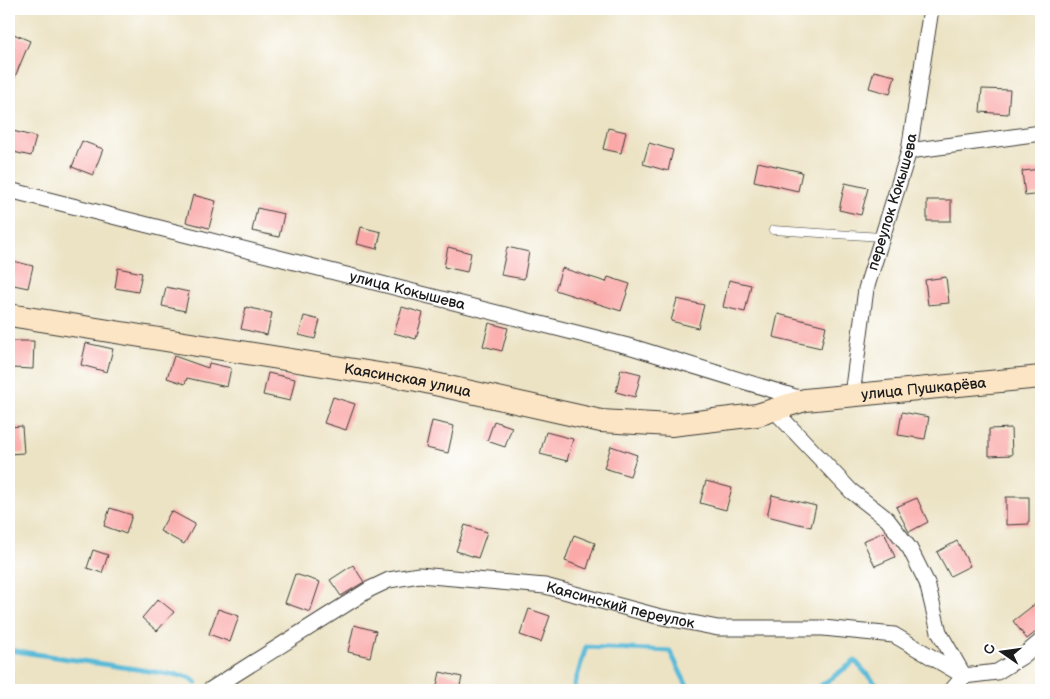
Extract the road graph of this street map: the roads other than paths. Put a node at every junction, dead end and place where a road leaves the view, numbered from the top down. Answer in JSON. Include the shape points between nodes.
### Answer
{"nodes":[{"id":1,"x":931,"y":9,"type":"edge"},
{"id":2,"x":1041,"y":133,"type":"edge"},
{"id":3,"x":909,"y":151,"type":"junction"},
{"id":4,"x":9,"y":192,"type":"edge"},
{"id":5,"x":773,"y":230,"type":"dead end"},
{"id":6,"x":882,"y":237,"type":"junction"},
{"id":7,"x":9,"y":315,"type":"edge"},
{"id":8,"x":1041,"y":378,"type":"edge"},
{"id":9,"x":852,"y":395,"type":"junction"},
{"id":10,"x":805,"y":400,"type":"junction"},
{"id":11,"x":774,"y":410,"type":"junction"},
{"id":12,"x":1041,"y":641,"type":"edge"},
{"id":13,"x":964,"y":676,"type":"junction"},
{"id":14,"x":210,"y":690,"type":"edge"},
{"id":15,"x":952,"y":690,"type":"edge"}],
"edges":[{"from":1,"to":3,"type":"street","name":"переулок Кокышева"},
{"from":2,"to":3,"type":"street"},
{"from":3,"to":6,"type":"street","name":"переулок Кокышева"},
{"from":4,"to":10,"type":"street","name":"улица Кокышева","via":[[632,347]]},
{"from":5,"to":6,"type":"lane"},
{"from":6,"to":9,"type":"street","name":"переулок Кокышева","via":[[866,289]]},
{"from":7,"to":11,"type":"street","name":"Каясинская улица","via":[[417,380],[602,421],[671,425]]},
{"from":8,"to":9,"type":"street","name":"улица Пушкарёва"},
{"from":9,"to":10,"type":"street","name":"улица Пушкарёва"},
{"from":10,"to":11,"type":"street","name":"Каясинская улица"},
{"from":11,"to":13,"type":"street","via":[[851,492],[887,519],[910,549],[927,583],[938,632]]},
{"from":12,"to":13,"type":"street","via":[[996,672]]},
{"from":13,"to":14,"type":"street","name":"Каясинский переулок","via":[[894,635],[824,628],[718,628],[657,616],[545,586],[419,575],[389,580],[370,588]]},
{"from":13,"to":15,"type":"street"}]}
